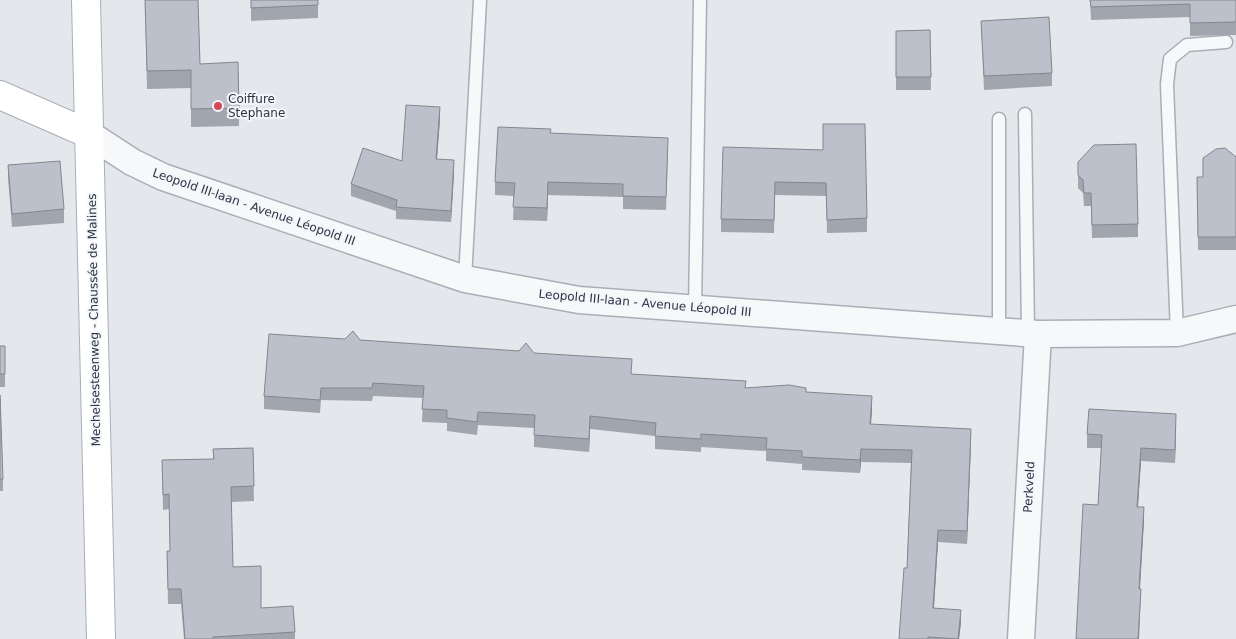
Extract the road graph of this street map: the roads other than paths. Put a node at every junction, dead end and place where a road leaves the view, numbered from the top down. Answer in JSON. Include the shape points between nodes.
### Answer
{"nodes":[{"id":1,"x":86,"y":0,"type":"edge"},
{"id":2,"x":480,"y":0,"type":"edge"},
{"id":3,"x":700,"y":0,"type":"edge"},
{"id":4,"x":1226,"y":42,"type":"dead end"},
{"id":5,"x":0,"y":95,"type":"edge"},
{"id":6,"x":1025,"y":114,"type":"dead end"},
{"id":7,"x":998,"y":119,"type":"dead end"},
{"id":8,"x":89,"y":134,"type":"junction"},
{"id":9,"x":465,"y":279,"type":"junction"},
{"id":10,"x":695,"y":308,"type":"junction"},
{"id":11,"x":1236,"y":318,"type":"edge"},
{"id":12,"x":999,"y":331,"type":"junction"},
{"id":13,"x":1177,"y":333,"type":"junction"},
{"id":14,"x":1033,"y":334,"type":"junction"},
{"id":15,"x":101,"y":639,"type":"edge"},
{"id":16,"x":1021,"y":639,"type":"edge"}],
"edges":[{"from":1,"to":8,"type":"main road","name":"Mechelsesteenweg - Chaussée de Malines"},
{"from":2,"to":9,"type":"lane"},
{"from":3,"to":10,"type":"lane"},
{"from":4,"to":13,"type":"lane","via":[[1187,46],[1170,60],[1167,84]]},
{"from":5,"to":8,"type":"main road","name":"Leopold III-laan - Avenue Léopold III"},
{"from":6,"to":14,"type":"lane"},
{"from":7,"to":12,"type":"lane"},
{"from":8,"to":9,"type":"street","name":"Leopold III-laan - Avenue Léopold III","via":[[156,174]]},
{"from":8,"to":15,"type":"main road","name":"Mechelsesteenweg - Chaussée de Malines"},
{"from":9,"to":10,"type":"street","name":"Leopold III-laan - Avenue Léopold III","via":[[579,300]]},
{"from":10,"to":12,"type":"street","name":"Leopold III-laan - Avenue Léopold III"},
{"from":11,"to":13,"type":"street","name":"Leopold III-laan - Avenue Léopold III"},
{"from":12,"to":14,"type":"street","name":"Leopold III-laan - Avenue Léopold III"},
{"from":13,"to":14,"type":"street","name":"Leopold III-laan - Avenue Léopold III"},
{"from":14,"to":16,"type":"street","name":"Perkveld"}]}
